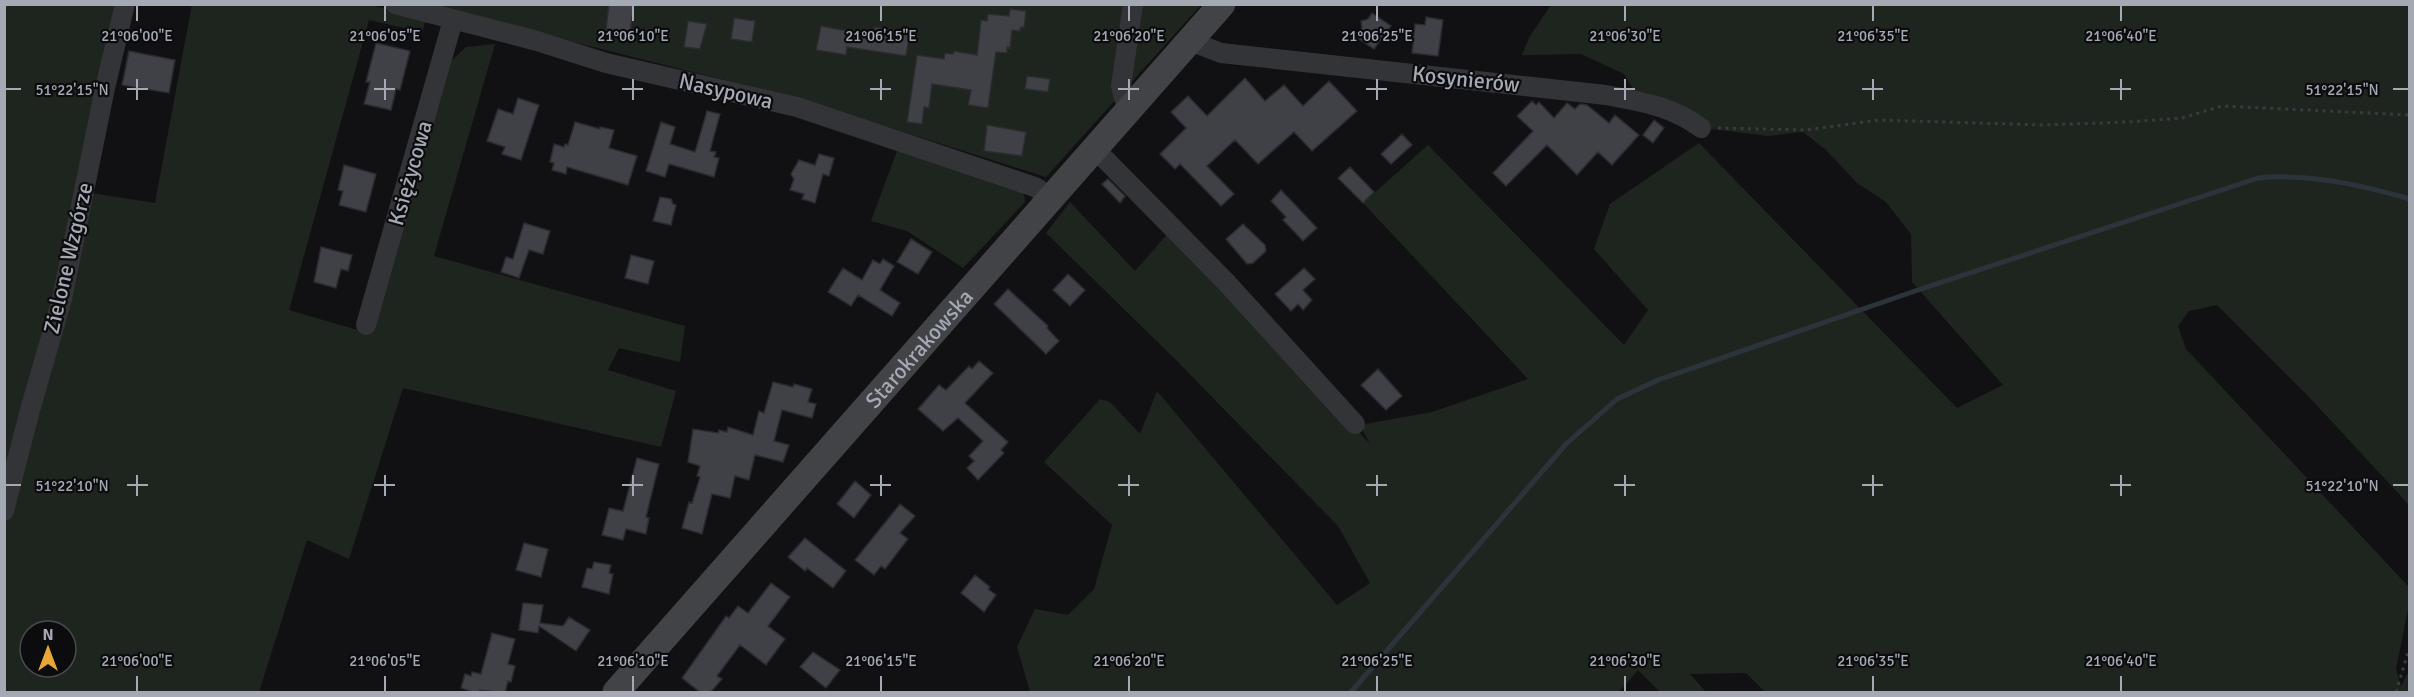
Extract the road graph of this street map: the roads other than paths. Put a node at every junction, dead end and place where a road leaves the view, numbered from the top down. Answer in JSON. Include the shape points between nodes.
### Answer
{"nodes":[{"id":1,"x":126,"y":4,"type":"edge"},
{"id":2,"x":395,"y":4,"type":"edge"},
{"id":3,"x":1133,"y":4,"type":"edge"},
{"id":4,"x":1222,"y":4,"type":"edge"},
{"id":5,"x":453,"y":20,"type":"junction"},
{"id":6,"x":1190,"y":41,"type":"junction"},
{"id":7,"x":1131,"y":107,"type":"junction"},
{"id":8,"x":1701,"y":128,"type":"road end"},
{"id":9,"x":1095,"y":149,"type":"junction"},
{"id":10,"x":1052,"y":198,"type":"junction"},
{"id":11,"x":366,"y":325,"type":"dead end"},
{"id":12,"x":1355,"y":424,"type":"dead end"},
{"id":13,"x":4,"y":511,"type":"edge"},
{"id":14,"x":616,"y":693,"type":"edge"}],
"edges":[{"from":1,"to":13,"type":"street","name":"Zielone Wzgórze","via":[[62,299]]},
{"from":2,"to":5,"type":"street","name":"Nasypowa"},
{"from":3,"to":7,"type":"street","via":[[1121,86]]},
{"from":4,"to":6,"type":"street","name":"Starokrakowska"},
{"from":5,"to":10,"type":"street","name":"Nasypowa","via":[[606,63],[796,107],[1035,187]]},
{"from":5,"to":11,"type":"street","name":"Księżycowa"},
{"from":6,"to":7,"type":"street","name":"Starokrakowska"},
{"from":6,"to":8,"type":"street","name":"Kosynierów","via":[[1221,53],[1606,94],[1682,114]]},
{"from":7,"to":9,"type":"street","name":"Starokrakowska"},
{"from":9,"to":10,"type":"street","name":"Starokrakowska"},
{"from":9,"to":12,"type":"street","via":[[1226,282]]},
{"from":10,"to":14,"type":"street","name":"Starokrakowska"}]}
